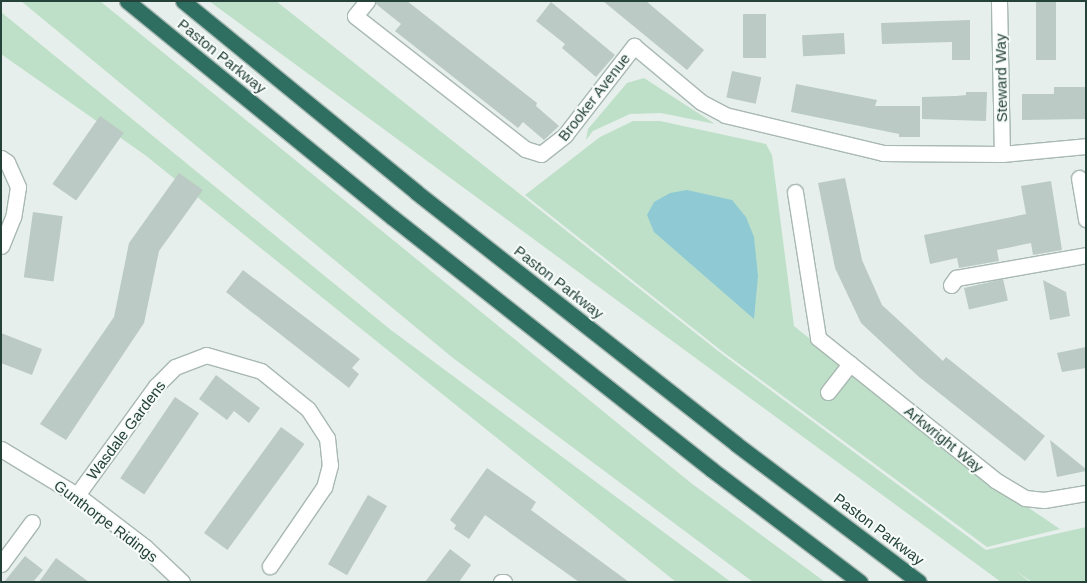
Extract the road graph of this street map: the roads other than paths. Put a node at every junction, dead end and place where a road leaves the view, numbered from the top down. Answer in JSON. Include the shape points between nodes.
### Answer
{"nodes":[{"id":1,"x":127,"y":1,"type":"edge"},
{"id":2,"x":183,"y":1,"type":"edge"},
{"id":3,"x":367,"y":1,"type":"edge"},
{"id":4,"x":999,"y":1,"type":"edge"},
{"id":5,"x":1086,"y":146,"type":"edge"},
{"id":6,"x":1002,"y":154,"type":"junction"},
{"id":7,"x":1,"y":158,"type":"edge"},
{"id":8,"x":1079,"y":178,"type":"dead end"},
{"id":9,"x":796,"y":192,"type":"dead end"},
{"id":10,"x":1086,"y":219,"type":"edge"},
{"id":11,"x":1,"y":246,"type":"edge"},
{"id":12,"x":1086,"y":256,"type":"edge"},
{"id":13,"x":951,"y":285,"type":"dead end"},
{"id":14,"x":850,"y":364,"type":"junction"},
{"id":15,"x":828,"y":392,"type":"dead end"},
{"id":16,"x":1,"y":449,"type":"edge"},
{"id":17,"x":1086,"y":493,"type":"edge"},
{"id":18,"x":77,"y":495,"type":"junction"},
{"id":19,"x":32,"y":522,"type":"dead end"},
{"id":20,"x":1,"y":564,"type":"edge"},
{"id":21,"x":270,"y":566,"type":"dead end"},
{"id":22,"x":182,"y":582,"type":"edge"},
{"id":23,"x":860,"y":582,"type":"edge"},
{"id":24,"x":919,"y":582,"type":"edge"}],
"edges":[{"from":1,"to":23,"type":"highway","name":"Paston Parkway","via":[[400,224],[703,463]]},
{"from":2,"to":24,"type":"highway","name":"Paston Parkway","via":[[416,192]]},
{"from":3,"to":6,"type":"street","name":"Brooker Avenue","via":[[355,16],[525,149],[541,154],[565,135],[634,46],[701,102],[725,114],[883,153]]},
{"from":4,"to":6,"type":"street","name":"Steward Way"},
{"from":5,"to":6,"type":"street"},
{"from":7,"to":11,"type":"street","via":[[18,187],[14,217]]},
{"from":8,"to":10,"type":"street"},
{"from":9,"to":14,"type":"street","name":"Arkwright Way","via":[[818,338]]},
{"from":12,"to":13,"type":"street","via":[[956,278]]},
{"from":14,"to":15,"type":"street"},
{"from":14,"to":17,"type":"street","name":"Arkwright Way","via":[[995,480],[1025,498],[1044,500]]},
{"from":16,"to":18,"type":"street","name":"Gunthorpe Ridings"},
{"from":18,"to":21,"type":"street","name":"Wasdale Gardens","via":[[156,386],[175,367],[206,355],[261,372],[308,409],[327,438],[330,465],[324,487]]},
{"from":18,"to":22,"type":"street","name":"Gunthorpe Ridings","via":[[146,547]]},
{"from":19,"to":20,"type":"street"}]}
